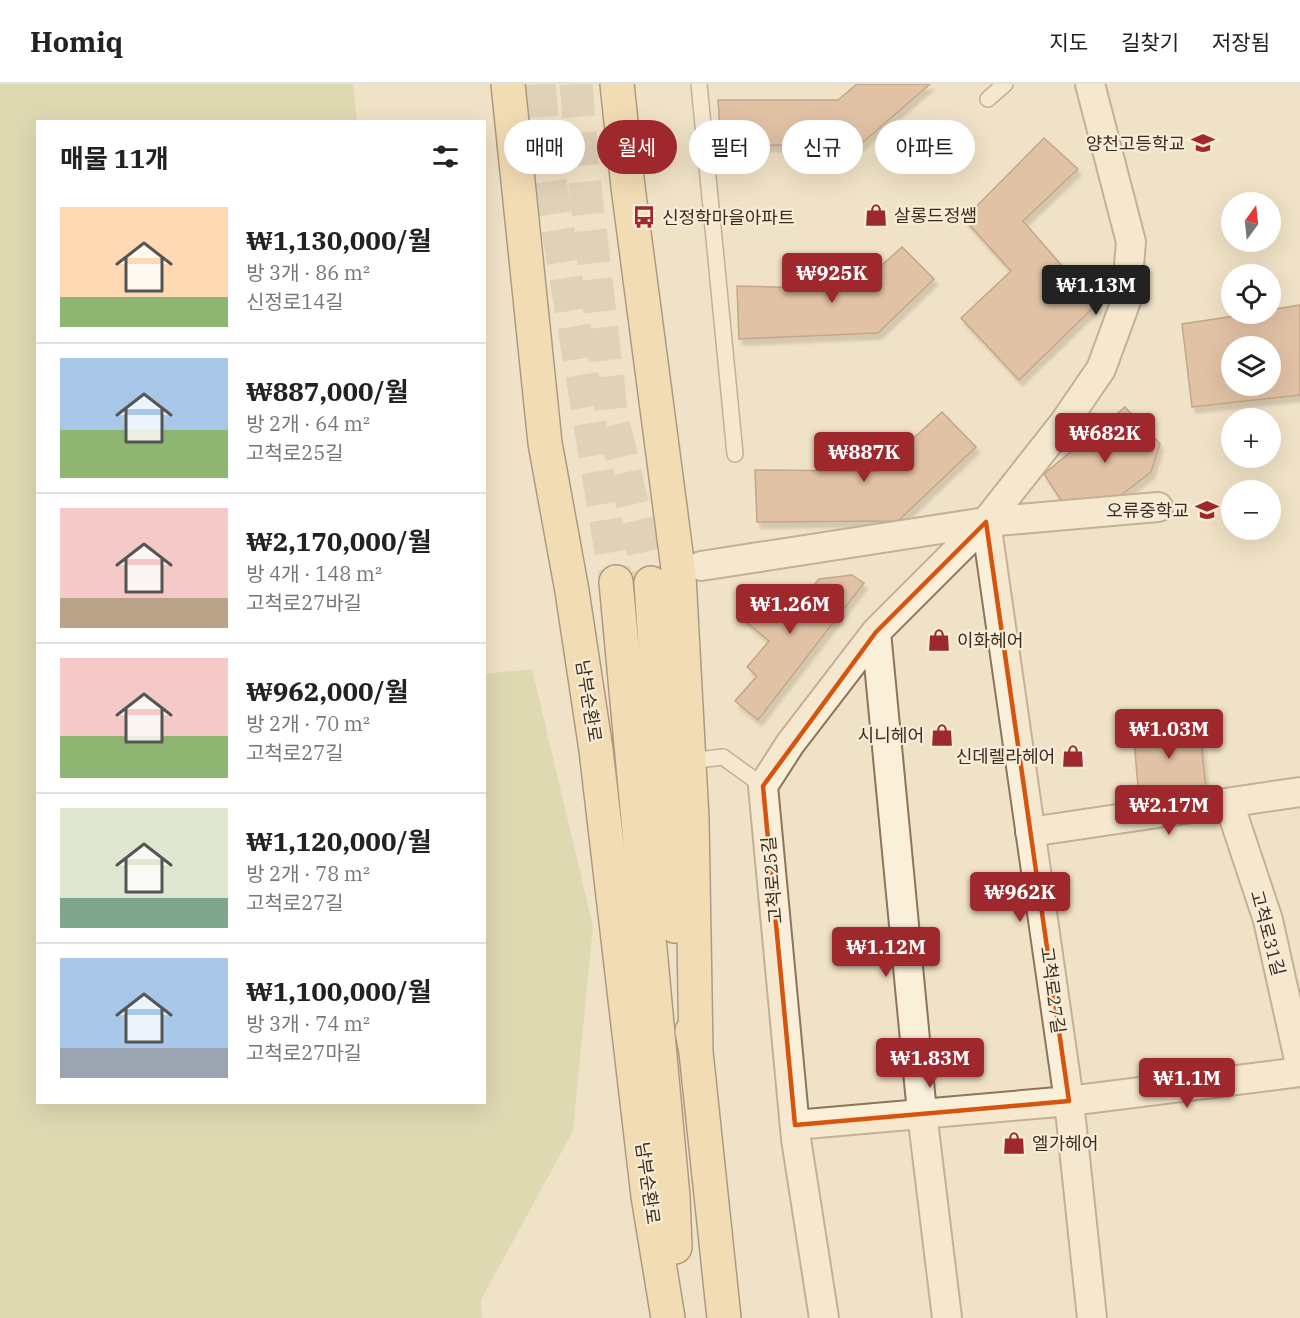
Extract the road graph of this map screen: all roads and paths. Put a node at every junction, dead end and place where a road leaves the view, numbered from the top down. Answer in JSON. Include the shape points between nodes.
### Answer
{"nodes":[{"id":1,"x":508,"y":84,"type":"edge"},
{"id":2,"x":617,"y":84,"type":"edge"},
{"id":3,"x":699,"y":84,"type":"edge"},
{"id":4,"x":1005,"y":84,"type":"edge"},
{"id":5,"x":1090,"y":84,"type":"edge"},
{"id":6,"x":988,"y":99,"type":"dead end"},
{"id":7,"x":735,"y":454,"type":"dead end"},
{"id":8,"x":1158,"y":507,"type":"dead end"},
{"id":9,"x":986,"y":522,"type":"junction"},
{"id":10,"x":701,"y":566,"type":"dead end"},
{"id":11,"x":616,"y":582,"type":"tunnel mouth"},
{"id":12,"x":651,"y":583,"type":"tunnel mouth"},
{"id":13,"x":876,"y":632,"type":"junction"},
{"id":14,"x":689,"y":760,"type":"junction"},
{"id":15,"x":763,"y":786,"type":"junction"},
{"id":16,"x":1300,"y":792,"type":"edge"},
{"id":17,"x":1229,"y":803,"type":"junction"},
{"id":18,"x":1030,"y":832,"type":"junction"},
{"id":19,"x":696,"y":1052,"type":"junction"},
{"id":20,"x":1300,"y":1064,"type":"edge"},
{"id":21,"x":1300,"y":1072,"type":"edge"},
{"id":22,"x":1069,"y":1101,"type":"junction"},
{"id":23,"x":922,"y":1113,"type":"junction"},
{"id":24,"x":795,"y":1125,"type":"junction"},
{"id":25,"x":668,"y":1318,"type":"edge"},
{"id":26,"x":678,"y":1318,"type":"edge"},
{"id":27,"x":724,"y":1318,"type":"edge"},
{"id":28,"x":824,"y":1318,"type":"edge"},
{"id":29,"x":947,"y":1318,"type":"edge"},
{"id":30,"x":1092,"y":1318,"type":"edge"}],
"edges":[{"from":1,"to":25,"type":"main road","name":"남부순환로","via":[[545,443],[596,750],[648,1196]]},
{"from":2,"to":14,"type":"main road","via":[[679,576]]},
{"from":3,"to":7,"type":"lane"},
{"from":4,"to":6,"type":"lane"},
{"from":5,"to":9,"type":"street","via":[[1131,242],[1126,301],[1101,369]]},
{"from":8,"to":9,"type":"street"},
{"from":9,"to":10,"type":"street"},
{"from":9,"to":13,"type":"street"},
{"from":9,"to":18,"type":"street","name":"고척로27길"},
{"from":11,"to":26,"type":"main road","name":"남부순환로","via":[[673,1197]]},
{"from":12,"to":19,"type":"main road","via":[[672,903]]},
{"from":13,"to":15,"type":"street","via":[[790,744]]},
{"from":13,"to":23,"type":"street"},
{"from":14,"to":15,"type":"lane","via":[[723,758]]},
{"from":14,"to":19,"type":"main road"},
{"from":15,"to":24,"type":"street","name":"고척로25길"},
{"from":16,"to":17,"type":"street"},
{"from":17,"to":18,"type":"street"},
{"from":17,"to":20,"type":"street","name":"고척로31길","via":[[1268,920]]},
{"from":18,"to":22,"type":"street","name":"고척로27길"},
{"from":19,"to":27,"type":"main road"},
{"from":21,"to":22,"type":"street"},
{"from":22,"to":23,"type":"street"},
{"from":22,"to":30,"type":"street","name":"고척로27길"},
{"from":23,"to":24,"type":"street"},
{"from":23,"to":29,"type":"street"},
{"from":24,"to":28,"type":"street","name":"고척로25길"}]}
